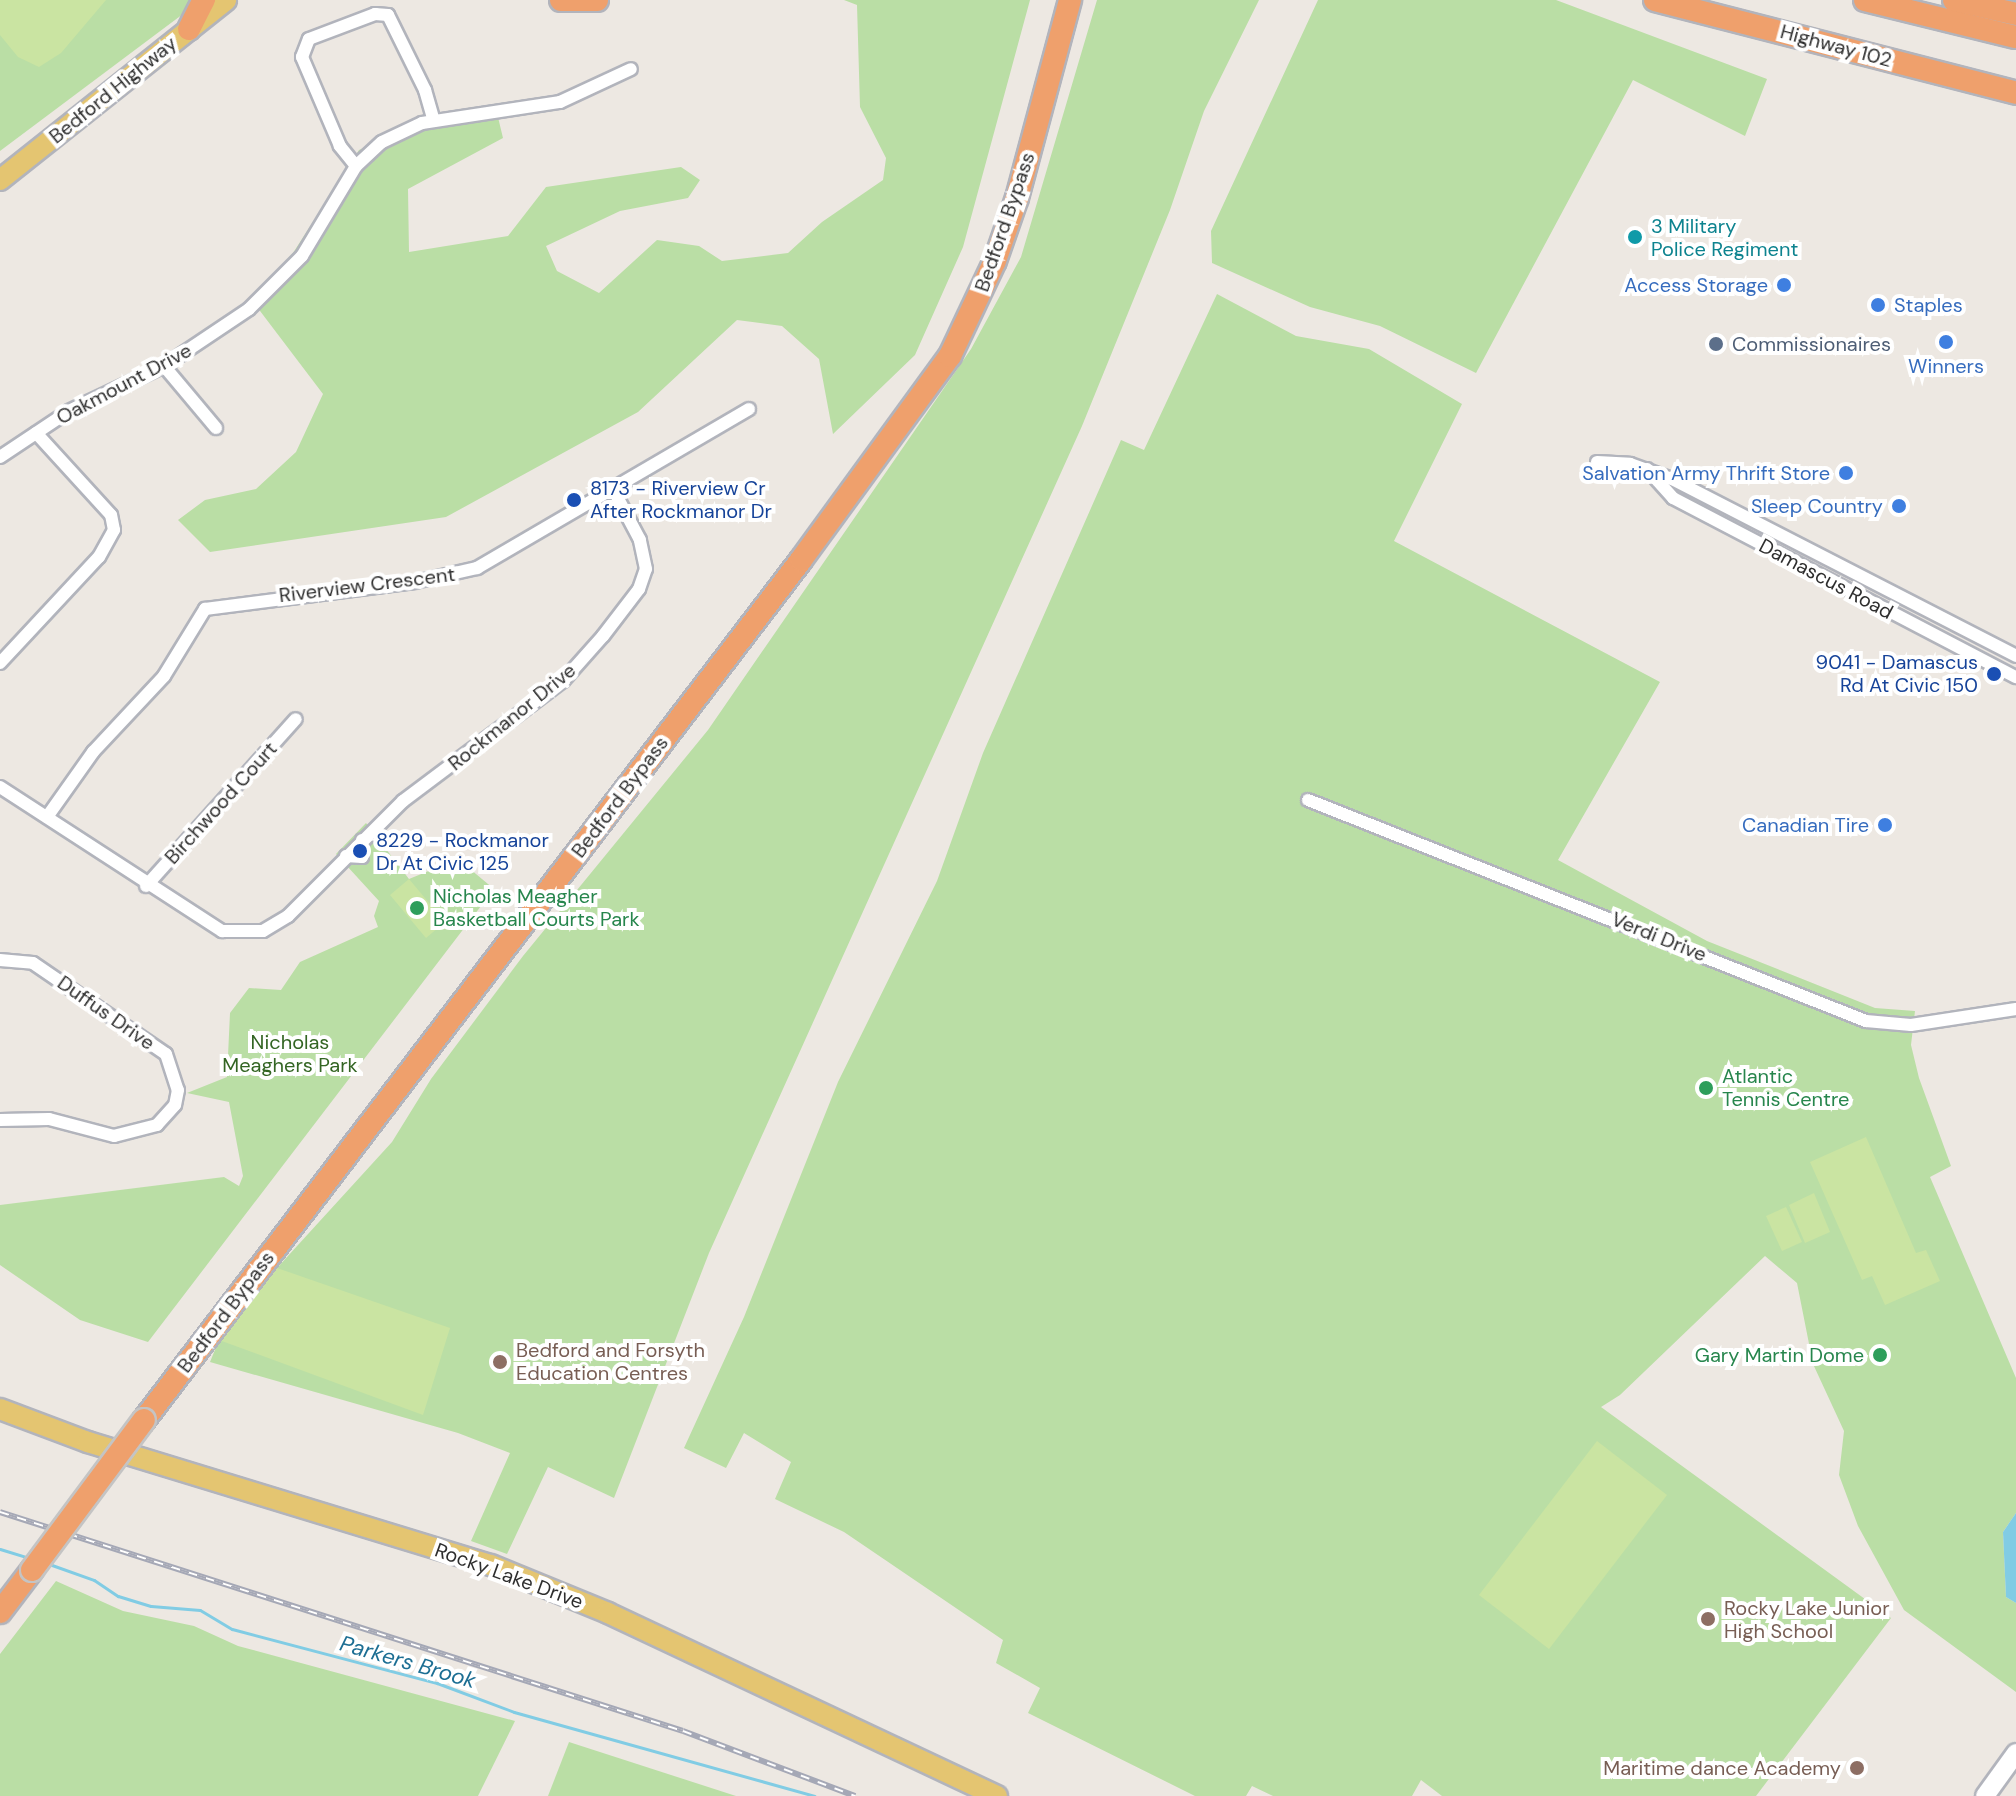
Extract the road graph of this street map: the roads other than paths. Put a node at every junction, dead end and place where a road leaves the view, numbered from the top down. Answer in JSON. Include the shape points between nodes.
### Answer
{"nodes":[{"id":1,"x":204,"y":0,"type":"edge"},
{"id":2,"x":226,"y":0,"type":"edge"},
{"id":3,"x":561,"y":0,"type":"edge"},
{"id":4,"x":597,"y":0,"type":"edge"},
{"id":5,"x":1058,"y":0,"type":"edge"},
{"id":6,"x":1070,"y":0,"type":"edge"},
{"id":7,"x":1655,"y":0,"type":"edge"},
{"id":8,"x":1865,"y":0,"type":"edge"},
{"id":9,"x":1954,"y":0,"type":"edge"},
{"id":10,"x":2016,"y":14,"type":"edge"},
{"id":11,"x":189,"y":29,"type":"junction"},
{"id":12,"x":2016,"y":37,"type":"edge"},
{"id":13,"x":631,"y":69,"type":"dead end"},
{"id":14,"x":1935,"y":72,"type":"junction"},
{"id":15,"x":2016,"y":93,"type":"edge"},
{"id":16,"x":2016,"y":104,"type":"edge"},
{"id":17,"x":434,"y":121,"type":"junction"},
{"id":18,"x":356,"y":166,"type":"junction"},
{"id":19,"x":0,"y":180,"type":"edge"},
{"id":20,"x":164,"y":366,"type":"junction"},
{"id":21,"x":749,"y":409,"type":"dead end"},
{"id":22,"x":216,"y":428,"type":"dead end"},
{"id":23,"x":36,"y":433,"type":"junction"},
{"id":24,"x":0,"y":457,"type":"edge"},
{"id":25,"x":1597,"y":462,"type":"dead end"},
{"id":26,"x":1647,"y":469,"type":"junction"},
{"id":27,"x":613,"y":489,"type":"junction"},
{"id":28,"x":2016,"y":656,"type":"edge"},
{"id":29,"x":0,"y":663,"type":"edge"},
{"id":30,"x":2016,"y":677,"type":"edge"},
{"id":31,"x":296,"y":719,"type":"dead end"},
{"id":32,"x":0,"y":787,"type":"edge"},
{"id":33,"x":1308,"y":800,"type":"dead end"},
{"id":34,"x":47,"y":817,"type":"junction"},
{"id":35,"x":146,"y":886,"type":"junction"},
{"id":36,"x":0,"y":960,"type":"edge"},
{"id":37,"x":2016,"y":1009,"type":"edge"},
{"id":38,"x":0,"y":1120,"type":"edge"},
{"id":39,"x":0,"y":1409,"type":"edge"},
{"id":40,"x":136,"y":1418,"type":"junction"},
{"id":41,"x":24,"y":1567,"type":"junction"},
{"id":42,"x":0,"y":1587,"type":"edge"},
{"id":43,"x":0,"y":1612,"type":"edge"},
{"id":44,"x":2016,"y":1753,"type":"edge"},
{"id":45,"x":997,"y":1796,"type":"edge"},
{"id":46,"x":1985,"y":1796,"type":"edge"}],
"edges":[{"from":1,"to":11,"type":"highway"},
{"from":2,"to":11,"type":"main road","name":"Bedford Highway"},
{"from":3,"to":4,"type":"highway"},
{"from":5,"to":40,"type":"highway","name":"Bedford Bypass","via":[[1001,213],[968,297],[942,345]]},
{"from":6,"to":40,"type":"highway","name":"Bedford Bypass","via":[[1017,198],[995,261],[950,356],[811,547]]},
{"from":7,"to":14,"type":"highway","name":"Highway 102"},
{"from":8,"to":12,"type":"highway"},
{"from":9,"to":10,"type":"highway"},
{"from":11,"to":19,"type":"main road","name":"Bedford Highway"},
{"from":13,"to":17,"type":"street","name":"Oakmount Drive","via":[[560,102]]},
{"from":14,"to":15,"type":"highway","name":"Highway 102"},
{"from":14,"to":16,"type":"highway"},
{"from":17,"to":18,"type":"street","name":"Oakmount Drive","via":[[382,142]]},
{"from":17,"to":18,"type":"street","via":[[425,90],[388,15],[375,14],[309,39],[302,57],[340,146]]},
{"from":18,"to":20,"type":"street","name":"Oakmount Drive","via":[[314,238],[279,283]]},
{"from":20,"to":22,"type":"street"},
{"from":20,"to":23,"type":"street","name":"Oakmount Drive"},
{"from":21,"to":27,"type":"street","name":"Riverview Crescent"},
{"from":23,"to":24,"type":"street","name":"Oakmount Drive"},
{"from":23,"to":29,"type":"street","via":[[111,515],[114,530],[99,557]]},
{"from":25,"to":26,"type":"street","name":"Damascus Road"},
{"from":26,"to":28,"type":"street","name":"Damascus Road"},
{"from":26,"to":30,"type":"street","name":"Damascus Road","via":[[1673,498]]},
{"from":27,"to":34,"type":"street","name":"Riverview Crescent","via":[[516,548],[454,576],[205,609],[173,663],[93,752]]},
{"from":27,"to":35,"type":"street","name":"Rockmanor Drive","via":[[646,556],[639,589],[563,681],[403,801],[288,916],[251,933],[222,931]]},
{"from":31,"to":35,"type":"street","name":"Birchwood Court"},
{"from":32,"to":34,"type":"street","name":"Rockmanor Drive"},
{"from":33,"to":37,"type":"street","name":"Verdi Drive","via":[[1866,1021],[1911,1025]]},
{"from":34,"to":35,"type":"street","name":"Rockmanor Drive"},
{"from":36,"to":38,"type":"street","name":"Duffus Drive","via":[[33,963],[166,1054],[178,1090],[175,1105],[157,1125],[114,1136],[49,1119]]},
{"from":39,"to":45,"type":"main road","name":"Rocky Lake Drive","via":[[88,1442],[491,1565],[608,1613]]},
{"from":40,"to":41,"type":"highway","name":"Bedford Bypass","bridge":true},
{"from":41,"to":42,"type":"highway","name":"Bedford Bypass"},
{"from":41,"to":43,"type":"highway","name":"Bedford Bypass"},
{"from":44,"to":46,"type":"main road"}]}
